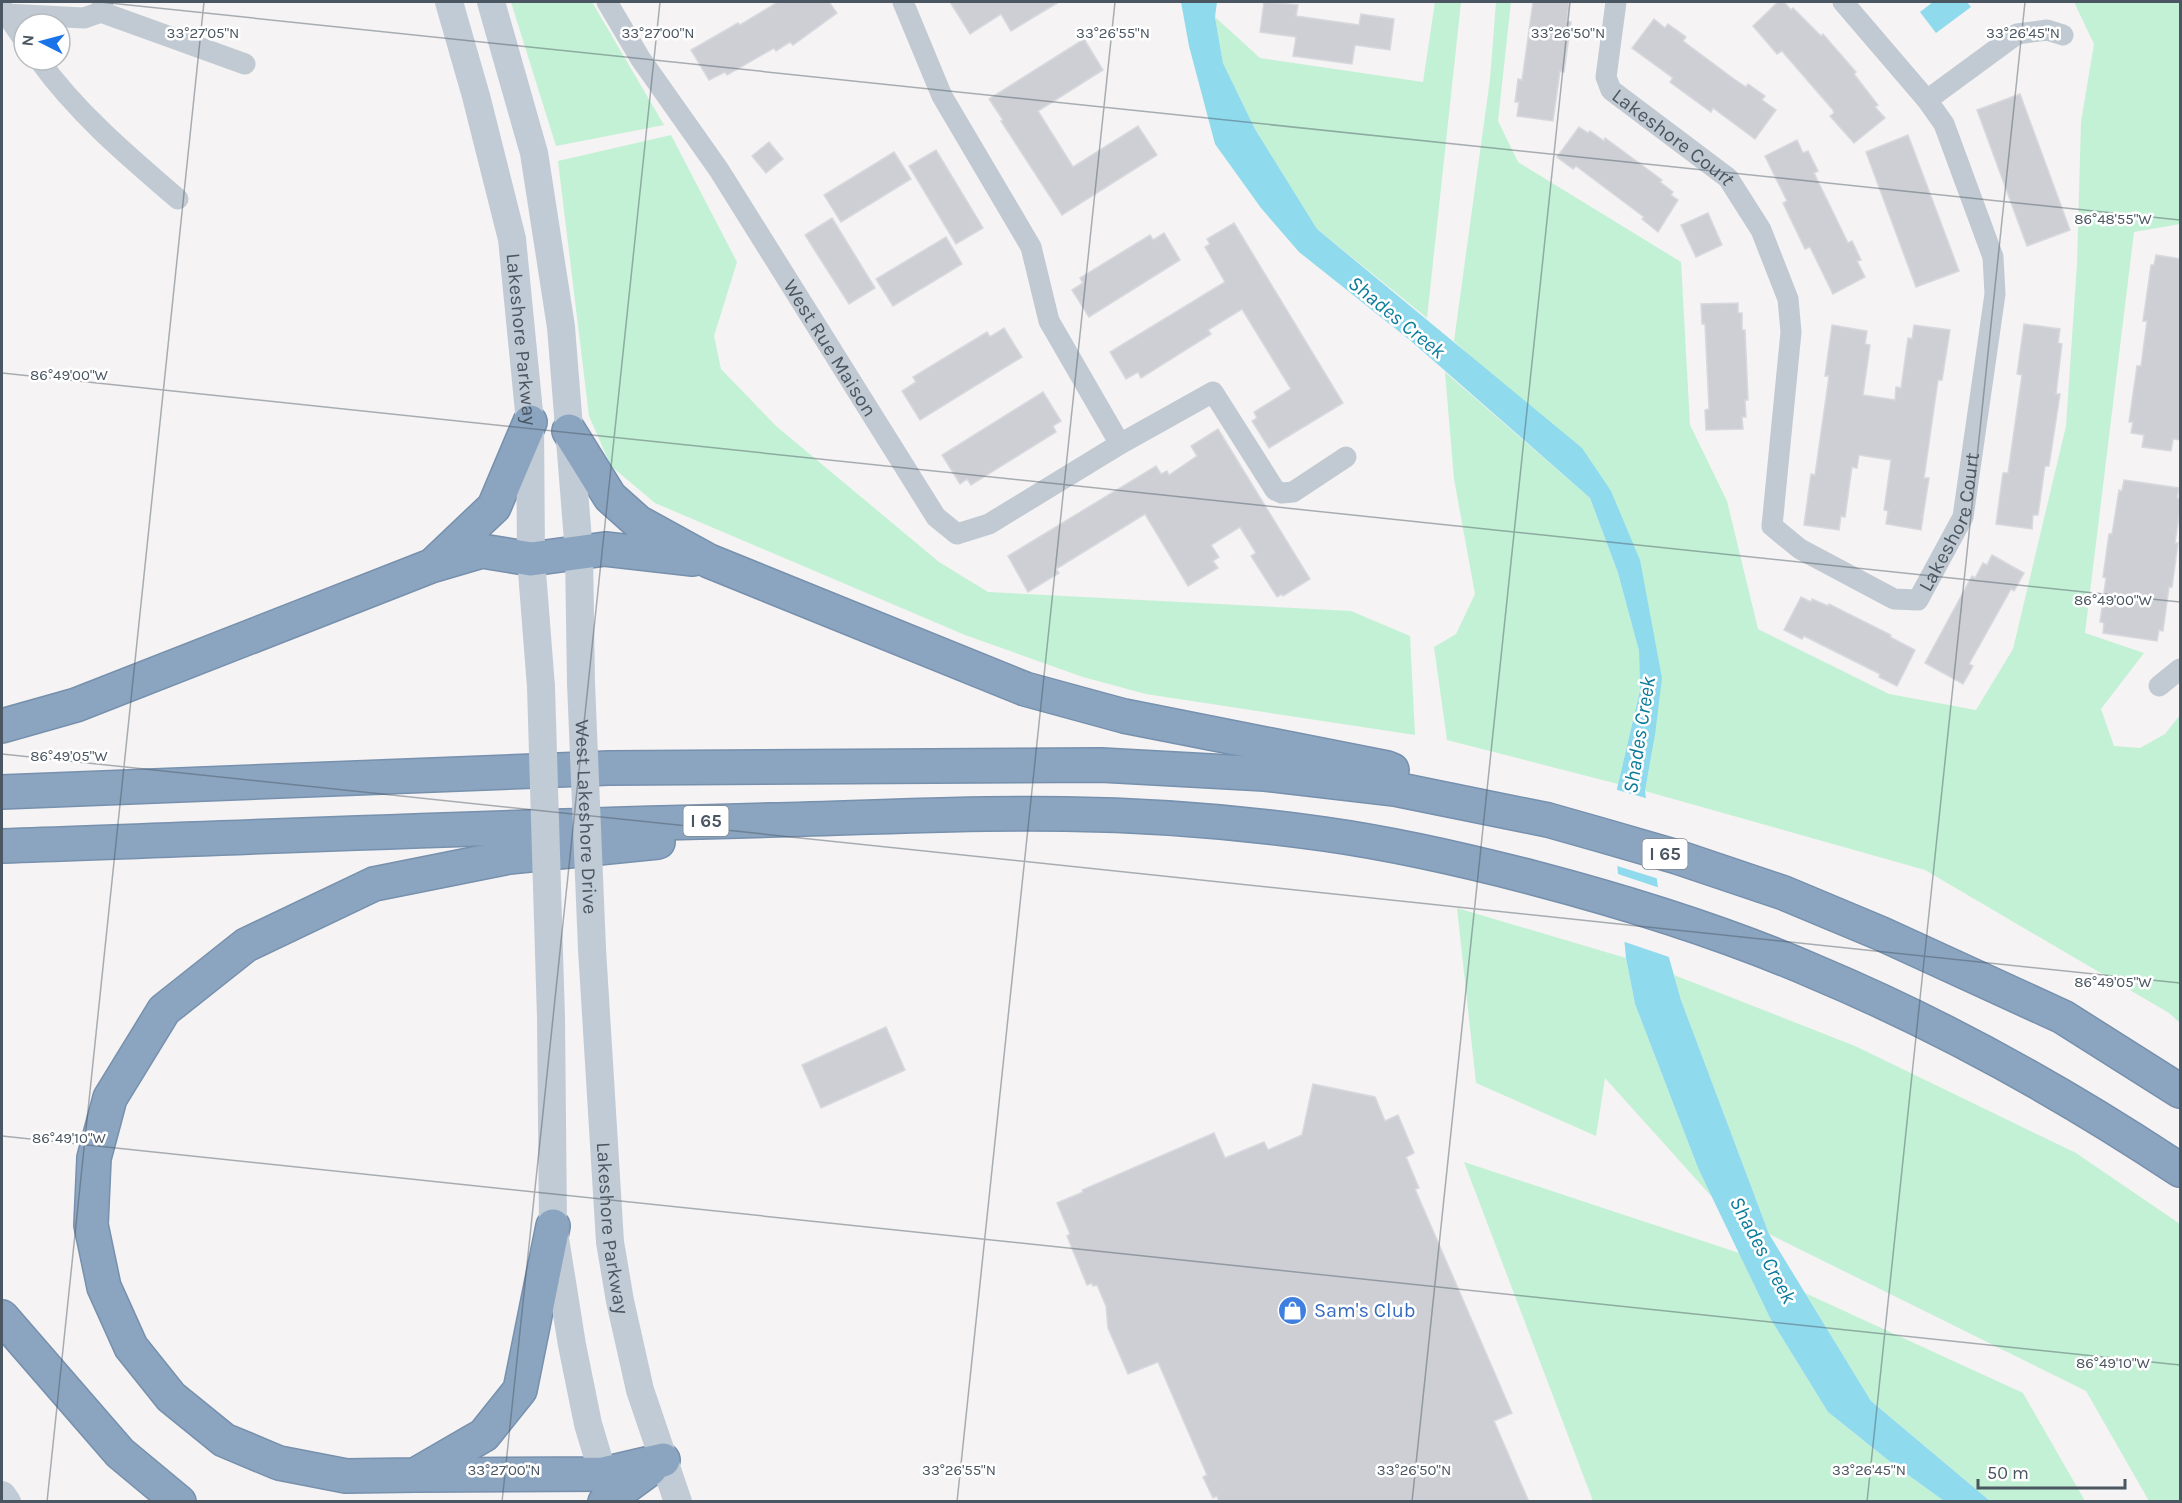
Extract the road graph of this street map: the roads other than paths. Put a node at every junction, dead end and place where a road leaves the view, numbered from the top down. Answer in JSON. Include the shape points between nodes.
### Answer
{"nodes":[{"id":1,"x":448,"y":2,"type":"edge"},
{"id":2,"x":491,"y":2,"type":"edge"},
{"id":3,"x":607,"y":2,"type":"edge"},
{"id":4,"x":903,"y":2,"type":"edge"},
{"id":5,"x":1616,"y":2,"type":"edge"},
{"id":6,"x":1843,"y":2,"type":"edge"},
{"id":7,"x":102,"y":7,"type":"edge"},
{"id":8,"x":3,"y":13,"type":"edge"},
{"id":9,"x":2063,"y":35,"type":"dead end"},
{"id":10,"x":245,"y":64,"type":"dead end"},
{"id":11,"x":47,"y":72,"type":"edge"},
{"id":12,"x":1927,"y":100,"type":"junction"},
{"id":13,"x":178,"y":199,"type":"dead end"},
{"id":14,"x":530,"y":422,"type":"junction"},
{"id":15,"x":569,"y":431,"type":"junction"},
{"id":16,"x":1120,"y":444,"type":"junction"},
{"id":17,"x":1346,"y":457,"type":"dead end"},
{"id":18,"x":579,"y":553,"type":"junction"},
{"id":19,"x":531,"y":559,"type":"junction"},
{"id":20,"x":709,"y":561,"type":"junction"},
{"id":21,"x":431,"y":566,"type":"junction"},
{"id":22,"x":2181,"y":669,"type":"edge"},
{"id":23,"x":581,"y":683,"type":"joint"},
{"id":24,"x":2159,"y":686,"type":"dead end"},
{"id":25,"x":2,"y":726,"type":"edge"},
{"id":26,"x":1391,"y":778,"type":"junction"},
{"id":27,"x":2,"y":792,"type":"edge"},
{"id":28,"x":843,"y":818,"type":"junction"},
{"id":29,"x":2,"y":846,"type":"edge"},
{"id":30,"x":592,"y":949,"type":"joint"},
{"id":31,"x":2181,"y":1091,"type":"edge"},
{"id":32,"x":2181,"y":1170,"type":"edge"},
{"id":33,"x":554,"y":1226,"type":"junction"},
{"id":34,"x":2,"y":1317,"type":"edge"},
{"id":35,"x":663,"y":1460,"type":"junction"},
{"id":36,"x":415,"y":1475,"type":"junction"},
{"id":37,"x":607,"y":1494,"type":"edge"},
{"id":38,"x":2,"y":1495,"type":"edge"},
{"id":39,"x":8,"y":1502,"type":"edge"},
{"id":40,"x":179,"y":1502,"type":"edge"},
{"id":41,"x":678,"y":1502,"type":"edge"}],
"edges":[{"from":1,"to":14,"type":"main road","name":"Lakeshore Parkway","via":[[512,238]]},
{"from":2,"to":15,"type":"main road","name":"Lakeshore Parkway","via":[[534,153],[561,327]]},
{"from":3,"to":16,"type":"street","name":"West Rue Maison","via":[[639,58],[719,170],[936,517],[957,534],[989,524]]},
{"from":4,"to":16,"type":"street","via":[[942,96],[1031,248],[1049,321]]},
{"from":5,"to":12,"type":"street","name":"Lakeshore Court","via":[[1606,76],[1611,90],[1728,178],[1761,230],[1788,299],[1791,332],[1772,526],[1800,549],[1894,599],[1918,600],[1963,517],[1995,294],[1993,256],[1944,124]]},
{"from":6,"to":12,"type":"street"},
{"from":7,"to":8,"type":"street","via":[[84,18]]},
{"from":7,"to":10,"type":"street"},
{"from":9,"to":12,"type":"street","via":[[2047,30],[2018,34]]},
{"from":11,"to":13,"type":"street","via":[[108,138]]},
{"from":14,"to":19,"type":"main road","name":"Lakeshore Parkway"},
{"from":14,"to":21,"type":"highway","via":[[494,507]]},
{"from":15,"to":18,"type":"main road","name":"Lakeshore Parkway"},
{"from":15,"to":20,"type":"highway","via":[[610,497],[638,522]]},
{"from":16,"to":17,"type":"street","name":"West Rue Maison","via":[[1213,392],[1275,490],[1293,492]]},
{"from":18,"to":19,"type":"highway"},
{"from":18,"to":20,"type":"highway","via":[[605,549]]},
{"from":18,"to":23,"type":"main road","name":"Lakeshore Parkway"},
{"from":19,"to":21,"type":"highway","via":[[483,551]]},
{"from":19,"to":33,"type":"main road","name":"Lakeshore Parkway","bridge":true,"via":[[541,687]]},
{"from":20,"to":26,"type":"highway","via":[[1025,689]]},
{"from":21,"to":25,"type":"highway","via":[[76,705]]},
{"from":22,"to":24,"type":"street"},
{"from":23,"to":30,"type":"main road","name":"West Lakeshore Drive","bridge":true},
{"from":26,"to":27,"type":"highway","number":"I 65","via":[[1080,765],[609,768]]},
{"from":26,"to":31,"type":"highway","number":"I 65","via":[[1442,798],[1548,820],[1784,893],[2063,1017]]},
{"from":28,"to":29,"type":"highway","number":"I 65"},
{"from":28,"to":32,"type":"highway","number":"I 65","via":[[941,814],[1149,816],[1330,835],[1480,864],[1650,911],[1800,965],[1971,1045]]},
{"from":28,"to":36,"type":"highway","via":[[681,840],[509,857],[374,884],[246,945],[164,1010],[110,1098],[94,1158],[92,1225],[104,1287],[131,1347],[171,1397],[224,1440],[279,1463],[346,1476]]},
{"from":30,"to":35,"type":"main road","name":"Lakeshore Parkway","via":[[610,1242],[630,1349]]},
{"from":33,"to":36,"type":"highway","via":[[520,1390],[484,1435]]},
{"from":33,"to":37,"type":"main road","via":[[572,1345]]},
{"from":34,"to":40,"type":"highway","via":[[120,1453]]},
{"from":35,"to":37,"type":"highway"},
{"from":35,"to":41,"type":"main road","name":"Lakeshore Parkway"},
{"from":36,"to":37,"type":"highway"},
{"from":38,"to":39,"type":"main road"}]}
